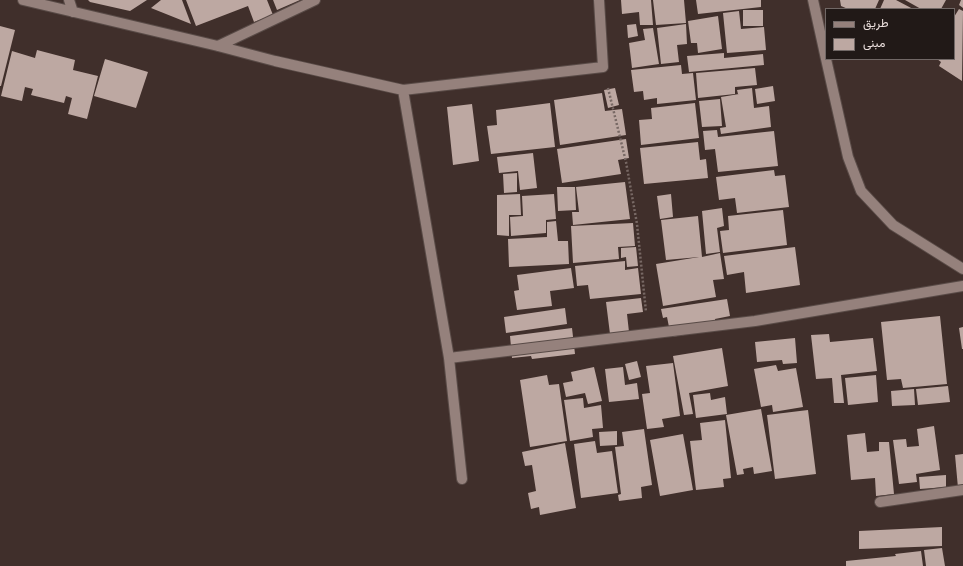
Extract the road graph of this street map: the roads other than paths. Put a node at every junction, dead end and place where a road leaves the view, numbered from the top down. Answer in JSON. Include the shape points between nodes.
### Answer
{"nodes":[{"id":1,"x":23,"y":0,"type":"edge"},
{"id":2,"x":69,"y":0,"type":"edge"},
{"id":3,"x":315,"y":0,"type":"edge"},
{"id":4,"x":599,"y":0,"type":"edge"},
{"id":5,"x":813,"y":0,"type":"edge"},
{"id":6,"x":73,"y":12,"type":"junction"},
{"id":7,"x":218,"y":46,"type":"junction"},
{"id":8,"x":825,"y":54,"type":"edge"},
{"id":9,"x":826,"y":60,"type":"edge"},
{"id":10,"x":403,"y":90,"type":"junction"},
{"id":11,"x":963,"y":269,"type":"edge"},
{"id":12,"x":963,"y":286,"type":"edge"},
{"id":13,"x":449,"y":358,"type":"junction"},
{"id":14,"x":462,"y":479,"type":"dead end"},
{"id":15,"x":963,"y":490,"type":"edge"},
{"id":16,"x":880,"y":502,"type":"dead end"}],
"edges":[{"from":1,"to":6,"type":"street"},
{"from":2,"to":6,"type":"street"},
{"from":3,"to":7,"type":"street"},
{"from":4,"to":10,"type":"street","via":[[603,67]]},
{"from":5,"to":8,"type":"street"},
{"from":6,"to":7,"type":"street"},
{"from":7,"to":10,"type":"street"},
{"from":9,"to":11,"type":"street","via":[[848,157],[862,192],[893,225]]},
{"from":10,"to":13,"type":"street"},
{"from":12,"to":13,"type":"street","via":[[755,321]]},
{"from":13,"to":14,"type":"street"},
{"from":15,"to":16,"type":"street"}]}
